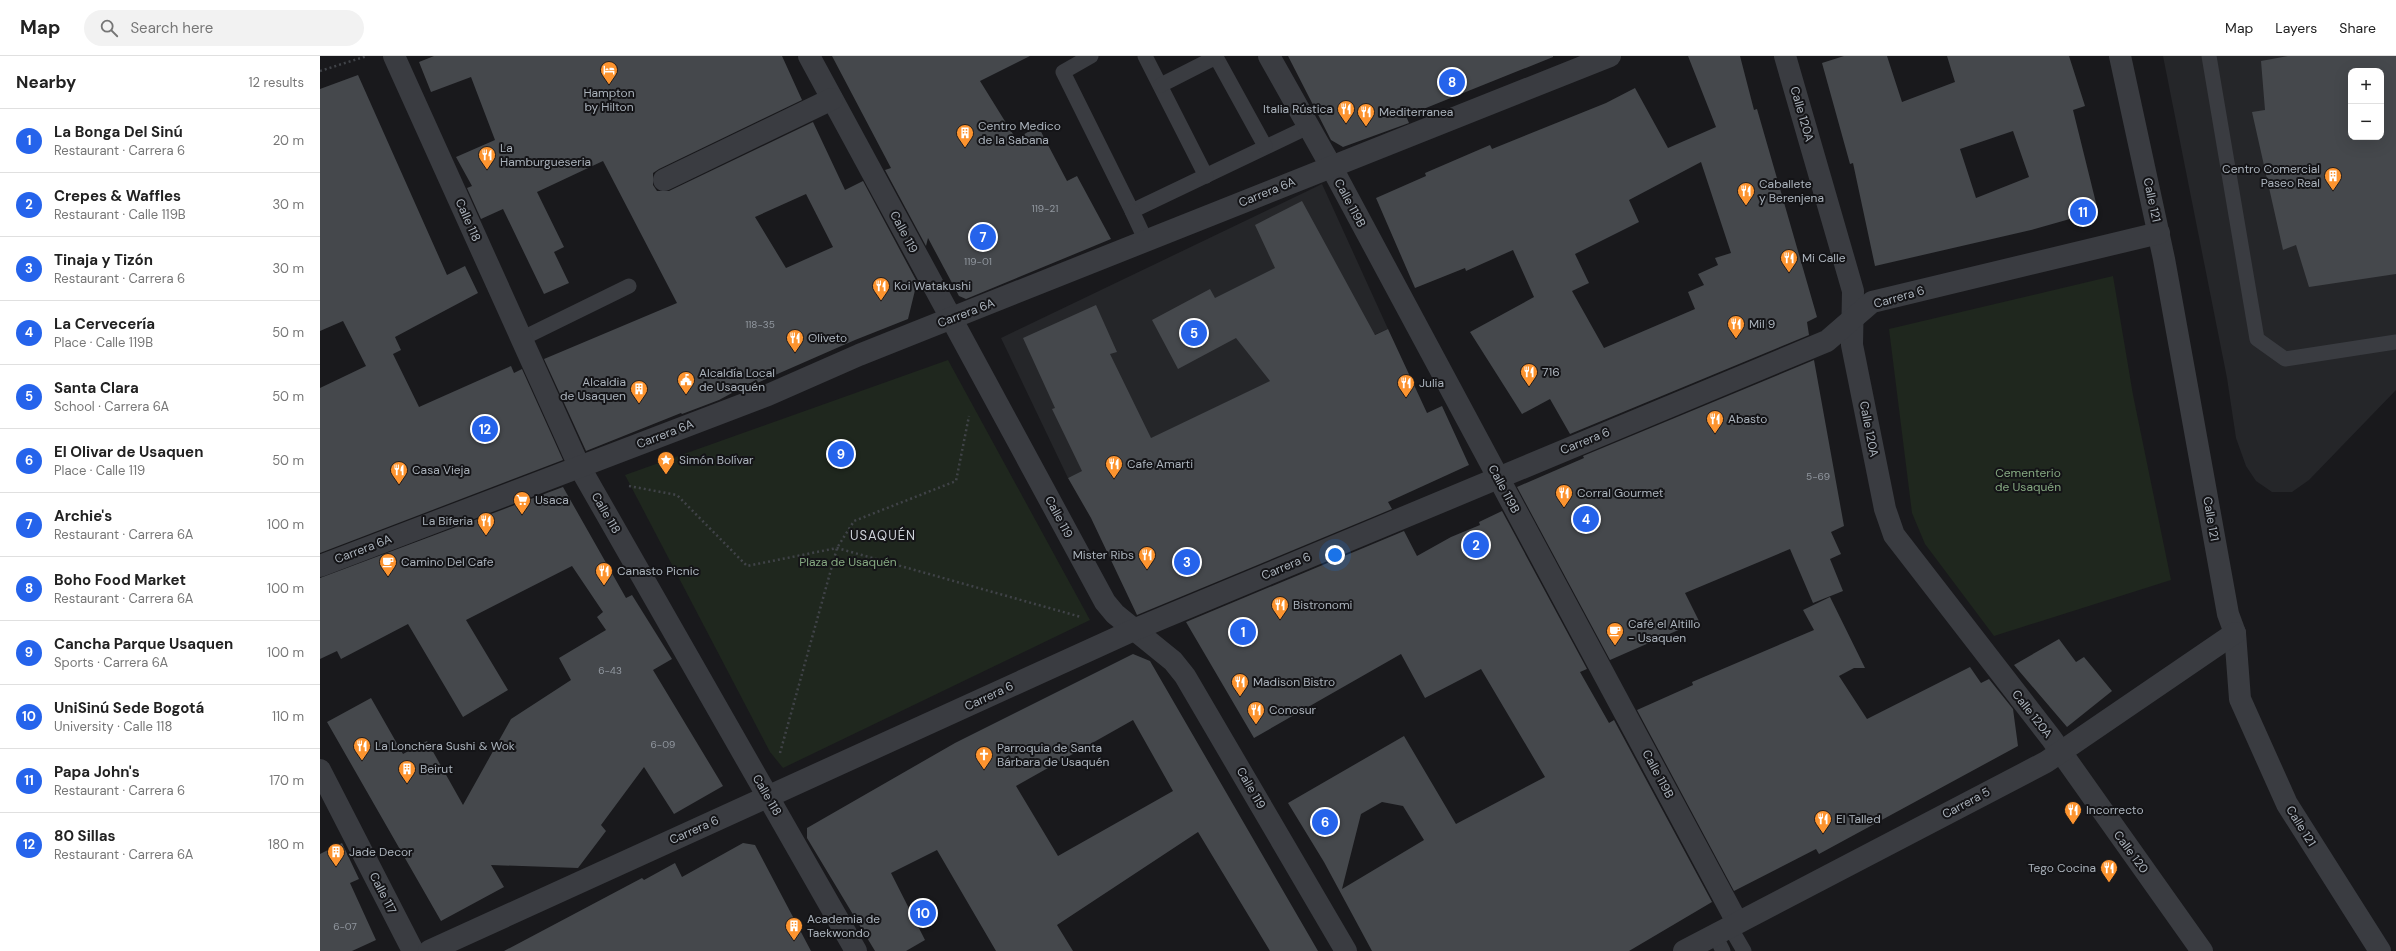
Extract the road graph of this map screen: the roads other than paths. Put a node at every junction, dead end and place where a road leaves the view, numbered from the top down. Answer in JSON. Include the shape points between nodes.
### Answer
{"nodes":[{"id":1,"x":394,"y":56,"type":"edge"},
{"id":2,"x":809,"y":56,"type":"edge"},
{"id":3,"x":1092,"y":56,"type":"edge"},
{"id":4,"x":1145,"y":56,"type":"edge"},
{"id":5,"x":1269,"y":56,"type":"edge"},
{"id":6,"x":1610,"y":56,"type":"edge"},
{"id":7,"x":1785,"y":56,"type":"edge"},
{"id":8,"x":2120,"y":56,"type":"edge"},
{"id":9,"x":2209,"y":56,"type":"edge"},
{"id":10,"x":1160,"y":85,"type":"junction"},
{"id":11,"x":832,"y":99,"type":"junction"},
{"id":12,"x":1308,"y":127,"type":"junction"},
{"id":13,"x":1265,"y":146,"type":"junction"},
{"id":14,"x":1332,"y":168,"type":"junction"},
{"id":15,"x":1206,"y":176,"type":"junction"},
{"id":16,"x":664,"y":180,"type":"dead end"},
{"id":17,"x":1132,"y":211,"type":"junction"},
{"id":18,"x":2159,"y":233,"type":"junction"},
{"id":19,"x":1146,"y":241,"type":"junction"},
{"id":20,"x":629,"y":286,"type":"dead end"},
{"id":21,"x":952,"y":320,"type":"junction"},
{"id":22,"x":1852,"y":322,"type":"junction"},
{"id":23,"x":522,"y":339,"type":"junction"},
{"id":24,"x":2396,"y":342,"type":"edge"},
{"id":25,"x":579,"y":466,"type":"junction"},
{"id":26,"x":1497,"y":476,"type":"junction"},
{"id":27,"x":320,"y":566,"type":"edge"},
{"id":28,"x":1136,"y":629,"type":"junction"},
{"id":29,"x":2234,"y":633,"type":"junction"},
{"id":30,"x":2060,"y":753,"type":"junction"},
{"id":31,"x":320,"y":770,"type":"edge"},
{"id":32,"x":768,"y":796,"type":"junction"},
{"id":33,"x":1726,"y":934,"type":"edge"},
{"id":34,"x":413,"y":951,"type":"edge"},
{"id":35,"x":429,"y":951,"type":"edge"},
{"id":36,"x":856,"y":951,"type":"edge"},
{"id":37,"x":1346,"y":951,"type":"edge"},
{"id":38,"x":1684,"y":951,"type":"edge"},
{"id":39,"x":1744,"y":951,"type":"edge"},
{"id":40,"x":2202,"y":951,"type":"edge"},
{"id":41,"x":2380,"y":951,"type":"edge"}],
"edges":[{"from":1,"to":23,"type":"street","name":"Calle 118"},
{"from":2,"to":11,"type":"street","name":"Calle 119"},
{"from":3,"to":17,"type":"lane","via":[[1063,72]]},
{"from":4,"to":10,"type":"lane"},
{"from":5,"to":12,"type":"street","name":"Calle 119B"},
{"from":6,"to":14,"type":"street","name":"Carrera 6A"},
{"from":7,"to":22,"type":"street","name":"Calle 120A","via":[[1853,291]]},
{"from":8,"to":18,"type":"street","name":"Calle 121"},
{"from":9,"to":24,"type":"lane","via":[[2257,339],[2285,359]]},
{"from":10,"to":13,"type":"lane","via":[[1216,57]]},
{"from":10,"to":15,"type":"lane"},
{"from":11,"to":16,"type":"street"},
{"from":11,"to":21,"type":"street","name":"Calle 119"},
{"from":12,"to":13,"type":"lane"},
{"from":12,"to":14,"type":"street","name":"Calle 119B"},
{"from":13,"to":15,"type":"lane"},
{"from":14,"to":19,"type":"street","name":"Carrera 6A"},
{"from":14,"to":26,"type":"street","name":"Calle 119B"},
{"from":15,"to":17,"type":"lane"},
{"from":17,"to":19,"type":"lane"},
{"from":18,"to":22,"type":"street","name":"Carrera 6","via":[[1872,302]]},
{"from":18,"to":29,"type":"street","name":"Calle 121","via":[[2228,614]]},
{"from":19,"to":21,"type":"street","name":"Carrera 6A"},
{"from":20,"to":23,"type":"lane"},
{"from":21,"to":25,"type":"street","name":"Carrera 6A","via":[[859,355],[768,395]]},
{"from":21,"to":28,"type":"street","name":"Calle 119","via":[[1105,602],[1115,614]]},
{"from":22,"to":26,"type":"street","name":"Carrera 6","via":[[1827,341]]},
{"from":22,"to":30,"type":"street","name":"Calle 120A","via":[[1854,353],[1885,508],[1894,536]]},
{"from":23,"to":25,"type":"street","name":"Calle 118"},
{"from":25,"to":27,"type":"street","name":"Carrera 6A"},
{"from":25,"to":32,"type":"street","name":"Calle 118"},
{"from":26,"to":28,"type":"street","name":"Carrera 6"},
{"from":26,"to":33,"type":"street","name":"Calle 119B"},
{"from":28,"to":32,"type":"street","name":"Carrera 6"},
{"from":28,"to":37,"type":"street","name":"Calle 119","via":[[1173,660],[1185,676]]},
{"from":29,"to":30,"type":"street","name":"Carrera 5"},
{"from":29,"to":41,"type":"street","name":"Calle 121","via":[[2240,700],[2287,804]]},
{"from":30,"to":33,"type":"street","name":"Carrera 5"},
{"from":30,"to":40,"type":"street","name":"Calle 120"},
{"from":31,"to":34,"type":"street","name":"Calle 117"},
{"from":32,"to":35,"type":"street","name":"Carrera 6"},
{"from":32,"to":36,"type":"street","name":"Calle 118"},
{"from":33,"to":38,"type":"street","name":"Carrera 5"},
{"from":33,"to":39,"type":"lane"}]}
